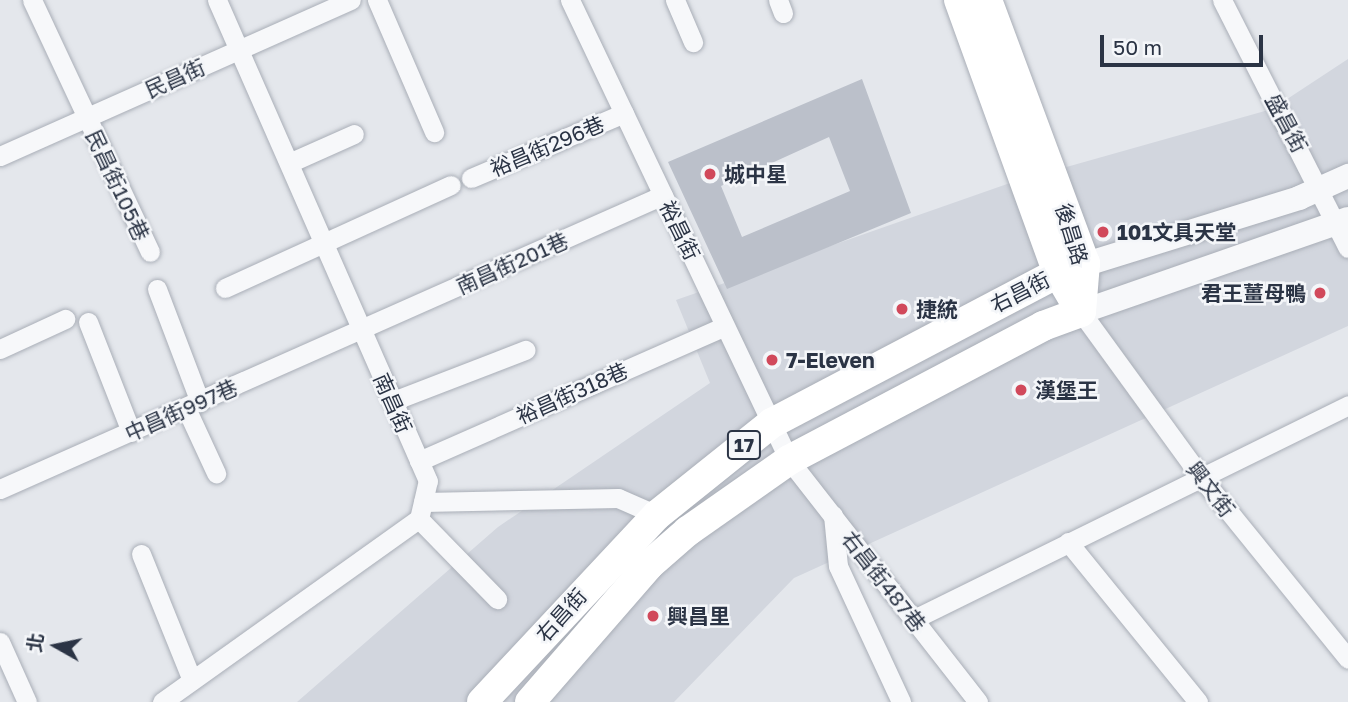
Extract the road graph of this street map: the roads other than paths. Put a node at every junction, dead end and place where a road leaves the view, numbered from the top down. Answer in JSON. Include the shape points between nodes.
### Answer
{"nodes":[{"id":1,"x":32,"y":0,"type":"edge"},
{"id":2,"x":217,"y":0,"type":"edge"},
{"id":3,"x":351,"y":0,"type":"edge"},
{"id":4,"x":377,"y":0,"type":"edge"},
{"id":5,"x":570,"y":0,"type":"edge"},
{"id":6,"x":675,"y":0,"type":"edge"},
{"id":7,"x":959,"y":0,"type":"edge"},
{"id":8,"x":987,"y":0,"type":"edge"},
{"id":9,"x":1222,"y":0,"type":"edge"},
{"id":10,"x":693,"y":42,"type":"dead end"},
{"id":11,"x":239,"y":50,"type":"junction"},
{"id":12,"x":624,"y":113,"type":"junction"},
{"id":13,"x":86,"y":117,"type":"junction"},
{"id":14,"x":434,"y":132,"type":"dead end"},
{"id":15,"x":354,"y":134,"type":"dead end"},
{"id":16,"x":0,"y":156,"type":"edge"},
{"id":17,"x":289,"y":163,"type":"junction"},
{"id":18,"x":1348,"y":176,"type":"edge"},
{"id":19,"x":471,"y":178,"type":"dead end"},
{"id":20,"x":451,"y":185,"type":"dead end"},
{"id":21,"x":1322,"y":189,"type":"junction"},
{"id":22,"x":663,"y":195,"type":"junction"},
{"id":23,"x":1342,"y":222,"type":"edge"},
{"id":24,"x":323,"y":243,"type":"junction"},
{"id":25,"x":1348,"y":248,"type":"edge"},
{"id":26,"x":150,"y":252,"type":"dead end"},
{"id":27,"x":1071,"y":268,"type":"junction"},
{"id":28,"x":225,"y":288,"type":"dead end"},
{"id":29,"x":157,"y":289,"type":"dead end"},
{"id":30,"x":1081,"y":312,"type":"junction"},
{"id":31,"x":65,"y":319,"type":"dead end"},
{"id":32,"x":88,"y":322,"type":"dead end"},
{"id":33,"x":725,"y":326,"type":"junction"},
{"id":34,"x":362,"y":331,"type":"junction"},
{"id":35,"x":0,"y":349,"type":"edge"},
{"id":36,"x":525,"y":350,"type":"dead end"},
{"id":37,"x":393,"y":401,"type":"junction"},
{"id":38,"x":193,"y":405,"type":"junction"},
{"id":39,"x":1348,"y":405,"type":"edge"},
{"id":40,"x":772,"y":423,"type":"junction"},
{"id":41,"x":131,"y":432,"type":"junction"},
{"id":42,"x":789,"y":460,"type":"junction"},
{"id":43,"x":419,"y":461,"type":"junction"},
{"id":44,"x":216,"y":473,"type":"dead end"},
{"id":45,"x":1200,"y":476,"type":"junction"},
{"id":46,"x":0,"y":489,"type":"edge"},
{"id":47,"x":421,"y":510,"type":"junction"},
{"id":48,"x":657,"y":515,"type":"junction"},
{"id":49,"x":833,"y":515,"type":"junction"},
{"id":50,"x":1068,"y":542,"type":"junction"},
{"id":51,"x":141,"y":554,"type":"dead end"},
{"id":52,"x":497,"y":599,"type":"dead end"},
{"id":53,"x":914,"y":619,"type":"junction"},
{"id":54,"x":0,"y":642,"type":"edge"},
{"id":55,"x":1348,"y":659,"type":"edge"},
{"id":56,"x":192,"y":680,"type":"junction"},
{"id":57,"x":490,"y":699,"type":"edge"},
{"id":58,"x":27,"y":702,"type":"edge"},
{"id":59,"x":162,"y":702,"type":"edge"},
{"id":60,"x":530,"y":702,"type":"edge"},
{"id":61,"x":901,"y":702,"type":"edge"},
{"id":62,"x":978,"y":702,"type":"edge"},
{"id":63,"x":1198,"y":702,"type":"edge"}],
"edges":[{"from":1,"to":13,"type":"street","name":"民昌街105巷"},
{"from":2,"to":11,"type":"street","name":"南昌街"},
{"from":3,"to":11,"type":"street","name":"民昌街"},
{"from":4,"to":14,"type":"street"},
{"from":5,"to":12,"type":"street","name":"裕昌街"},
{"from":6,"to":10,"type":"street"},
{"from":7,"to":27,"type":"main road","name":"後昌路"},
{"from":8,"to":27,"type":"main road","name":"後昌路"},
{"from":9,"to":21,"type":"street","name":"盛昌街"},
{"from":11,"to":13,"type":"street","name":"民昌街"},
{"from":11,"to":17,"type":"street","name":"南昌街"},
{"from":12,"to":19,"type":"street","name":"裕昌街296巷"},
{"from":12,"to":22,"type":"street","name":"裕昌街"},
{"from":13,"to":16,"type":"street","name":"民昌街"},
{"from":13,"to":26,"type":"street","name":"民昌街105巷"},
{"from":15,"to":17,"type":"street"},
{"from":17,"to":24,"type":"street","name":"南昌街"},
{"from":18,"to":21,"type":"street","name":"右昌街"},
{"from":20,"to":24,"type":"street"},
{"from":21,"to":23,"type":"street","name":"盛昌街"},
{"from":21,"to":27,"type":"street","name":"右昌街"},
{"from":22,"to":33,"type":"street","name":"裕昌街"},
{"from":22,"to":34,"type":"street","name":"南昌街201巷"},
{"from":23,"to":25,"type":"street","name":"盛昌街"},
{"from":23,"to":30,"type":"street","name":"右昌街"},
{"from":24,"to":28,"type":"street"},
{"from":24,"to":34,"type":"street","name":"南昌街"},
{"from":27,"to":30,"type":"main road","name":"後昌路"},
{"from":27,"to":40,"type":"main road","name":"右昌街","number":"17"},
{"from":29,"to":38,"type":"street"},
{"from":30,"to":42,"type":"main road","name":"右昌街","number":"17","via":[[1043,326]]},
{"from":30,"to":45,"type":"street","name":"興文街"},
{"from":31,"to":35,"type":"street"},
{"from":32,"to":41,"type":"street"},
{"from":33,"to":40,"type":"street","name":"裕昌街"},
{"from":33,"to":43,"type":"street","name":"裕昌街318巷"},
{"from":34,"to":37,"type":"street","name":"南昌街"},
{"from":34,"to":38,"type":"street","name":"中昌街997巷"},
{"from":36,"to":37,"type":"street"},
{"from":37,"to":43,"type":"street","name":"南昌街"},
{"from":38,"to":41,"type":"street","name":"中昌街997巷"},
{"from":38,"to":44,"type":"street"},
{"from":39,"to":45,"type":"street"},
{"from":40,"to":42,"type":"street","name":"裕昌街"},
{"from":40,"to":48,"type":"main road","name":"右昌街","number":"17"},
{"from":41,"to":46,"type":"street","name":"中昌街997巷"},
{"from":42,"to":49,"type":"street","name":"右昌街487巷"},
{"from":42,"to":60,"type":"main road","name":"右昌街","number":"17","via":[[649,565]]},
{"from":43,"to":47,"type":"street","name":"南昌街","via":[[428,481]]},
{"from":45,"to":50,"type":"street"},
{"from":45,"to":55,"type":"street","name":"興文街"},
{"from":47,"to":48,"type":"street","via":[[618,498]]},
{"from":47,"to":52,"type":"street"},
{"from":47,"to":56,"type":"street"},
{"from":48,"to":57,"type":"main road","name":"右昌街","number":"17"},
{"from":49,"to":53,"type":"street","name":"右昌街487巷"},
{"from":49,"to":61,"type":"street","via":[[838,566]]},
{"from":50,"to":53,"type":"street"},
{"from":50,"to":63,"type":"street"},
{"from":51,"to":56,"type":"street"},
{"from":53,"to":62,"type":"street","name":"右昌街487巷"},
{"from":54,"to":58,"type":"street"},
{"from":56,"to":59,"type":"street"}]}
